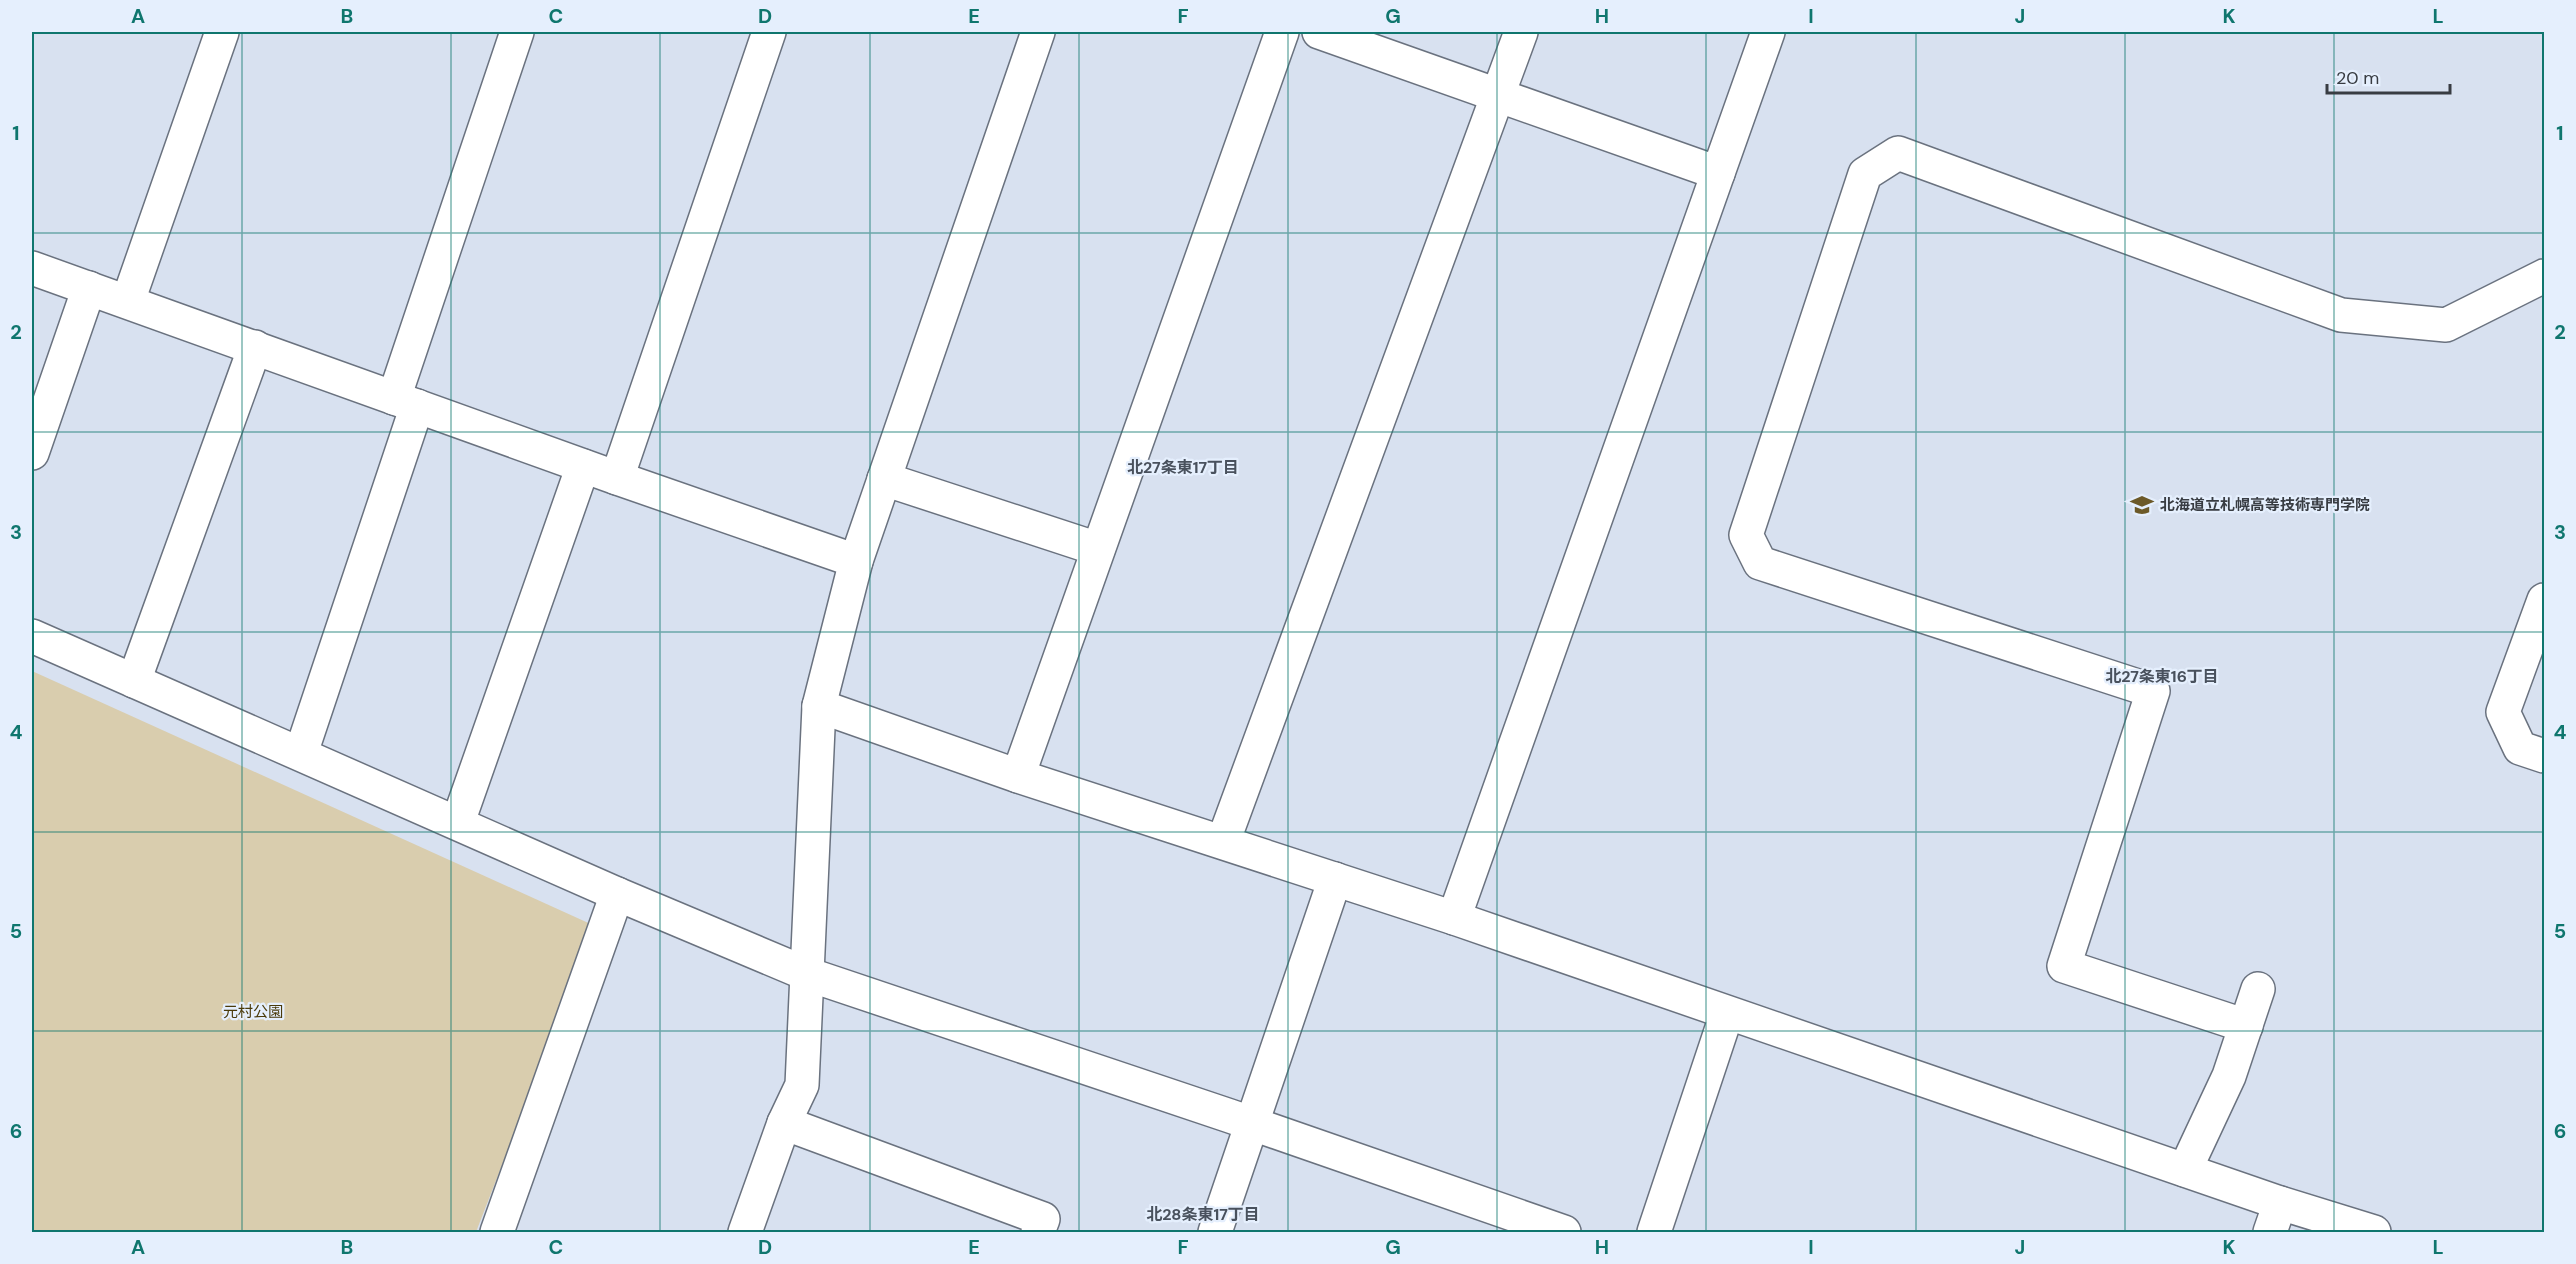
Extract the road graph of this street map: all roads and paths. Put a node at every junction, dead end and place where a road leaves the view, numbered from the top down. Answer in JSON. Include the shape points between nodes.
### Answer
{"nodes":[{"id":1,"x":222,"y":32,"type":"edge"},
{"id":2,"x":517,"y":32,"type":"edge"},
{"id":3,"x":769,"y":32,"type":"edge"},
{"id":4,"x":1038,"y":32,"type":"edge"},
{"id":5,"x":1282,"y":32,"type":"edge"},
{"id":6,"x":1319,"y":32,"type":"edge"},
{"id":7,"x":1521,"y":32,"type":"edge"},
{"id":8,"x":1768,"y":32,"type":"edge"},
{"id":9,"x":1498,"y":94,"type":"junction"},
{"id":10,"x":1718,"y":172,"type":"junction"},
{"id":11,"x":32,"y":268,"type":"edge"},
{"id":12,"x":2544,"y":276,"type":"edge"},
{"id":13,"x":89,"y":288,"type":"junction"},
{"id":14,"x":128,"y":302,"type":"junction"},
{"id":15,"x":255,"y":347,"type":"junction"},
{"id":16,"x":405,"y":402,"type":"junction"},
{"id":17,"x":32,"y":453,"type":"edge"},
{"id":18,"x":583,"y":466,"type":"junction"},
{"id":19,"x":617,"y":478,"type":"junction"},
{"id":20,"x":884,"y":479,"type":"junction"},
{"id":21,"x":1098,"y":549,"type":"junction"},
{"id":22,"x":856,"y":561,"type":"junction"},
{"id":23,"x":2544,"y":600,"type":"edge"},
{"id":24,"x":32,"y":636,"type":"edge"},
{"id":25,"x":134,"y":681,"type":"junction"},
{"id":26,"x":819,"y":706,"type":"junction"},
{"id":27,"x":301,"y":753,"type":"junction"},
{"id":28,"x":2544,"y":756,"type":"edge"},
{"id":29,"x":1018,"y":776,"type":"junction"},
{"id":30,"x":458,"y":822,"type":"junction"},
{"id":31,"x":1223,"y":842,"type":"junction"},
{"id":32,"x":1335,"y":879,"type":"junction"},
{"id":33,"x":617,"y":894,"type":"junction"},
{"id":34,"x":1454,"y":918,"type":"junction"},
{"id":35,"x":807,"y":974,"type":"junction"},
{"id":36,"x":2258,"y":989,"type":"dead end"},
{"id":37,"x":1727,"y":1013,"type":"junction"},
{"id":38,"x":2246,"y":1026,"type":"junction"},
{"id":39,"x":784,"y":1123,"type":"junction"},
{"id":40,"x":1252,"y":1124,"type":"junction"},
{"id":41,"x":2186,"y":1170,"type":"junction"},
{"id":42,"x":2275,"y":1218,"type":"edge"},
{"id":43,"x":497,"y":1233,"type":"edge"},
{"id":44,"x":745,"y":1233,"type":"edge"},
{"id":45,"x":1038,"y":1233,"type":"edge"},
{"id":46,"x":1215,"y":1233,"type":"edge"},
{"id":47,"x":1563,"y":1233,"type":"edge"},
{"id":48,"x":1654,"y":1233,"type":"edge"},
{"id":49,"x":2373,"y":1233,"type":"edge"}],
"edges":[{"from":1,"to":14,"type":"street"},
{"from":2,"to":16,"type":"street"},
{"from":3,"to":19,"type":"street"},
{"from":4,"to":20,"type":"street"},
{"from":5,"to":21,"type":"street"},
{"from":6,"to":9,"type":"street"},
{"from":7,"to":9,"type":"street"},
{"from":8,"to":10,"type":"street"},
{"from":9,"to":10,"type":"street"},
{"from":9,"to":31,"type":"street"},
{"from":10,"to":34,"type":"street"},
{"from":11,"to":13,"type":"street"},
{"from":12,"to":38,"type":"street","via":[[2446,325],[2341,315],[1898,153],[1865,174],[1746,535],[1760,563],[2153,691],[2064,966]]},
{"from":13,"to":14,"type":"street"},
{"from":13,"to":17,"type":"street"},
{"from":14,"to":15,"type":"street"},
{"from":15,"to":16,"type":"street"},
{"from":15,"to":25,"type":"street"},
{"from":16,"to":18,"type":"street"},
{"from":16,"to":27,"type":"street"},
{"from":18,"to":19,"type":"street"},
{"from":18,"to":30,"type":"street"},
{"from":19,"to":22,"type":"street"},
{"from":20,"to":21,"type":"street"},
{"from":20,"to":22,"type":"street"},
{"from":21,"to":29,"type":"street"},
{"from":22,"to":26,"type":"street"},
{"from":23,"to":28,"type":"street","via":[[2503,712],[2520,748]]},
{"from":24,"to":25,"type":"street"},
{"from":25,"to":27,"type":"street"},
{"from":26,"to":29,"type":"street"},
{"from":26,"to":35,"type":"street"},
{"from":27,"to":30,"type":"street"},
{"from":29,"to":31,"type":"street"},
{"from":30,"to":33,"type":"street"},
{"from":31,"to":32,"type":"street"},
{"from":32,"to":34,"type":"street"},
{"from":32,"to":40,"type":"street"},
{"from":33,"to":35,"type":"street"},
{"from":33,"to":43,"type":"street"},
{"from":34,"to":37,"type":"street"},
{"from":35,"to":39,"type":"street","via":[[802,1085]]},
{"from":35,"to":40,"type":"street"},
{"from":36,"to":38,"type":"street"},
{"from":37,"to":41,"type":"street"},
{"from":37,"to":48,"type":"street"},
{"from":38,"to":41,"type":"street","via":[[2229,1076]]},
{"from":39,"to":44,"type":"street"},
{"from":39,"to":45,"type":"street","via":[[1043,1219]]},
{"from":40,"to":46,"type":"street"},
{"from":40,"to":47,"type":"street"},
{"from":41,"to":42,"type":"street"},
{"from":42,"to":49,"type":"street"}]}
